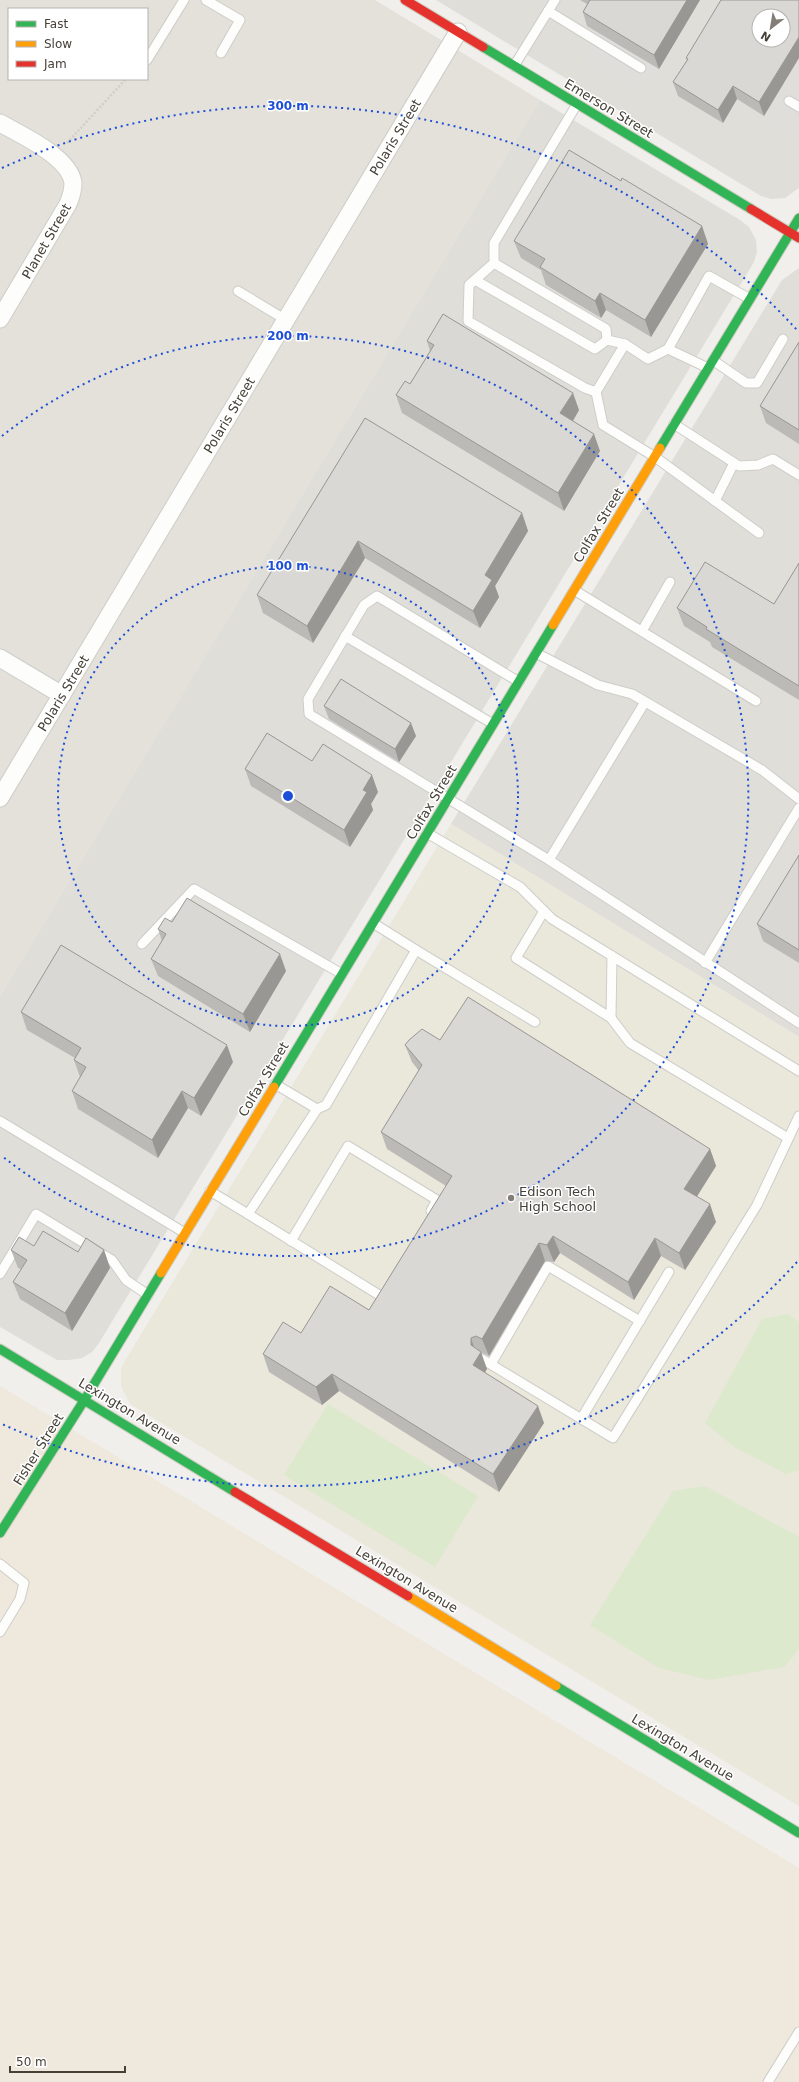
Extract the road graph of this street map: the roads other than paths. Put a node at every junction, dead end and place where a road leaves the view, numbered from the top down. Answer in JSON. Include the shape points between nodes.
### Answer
{"nodes":[{"id":1,"x":184,"y":0,"type":"edge"},
{"id":2,"x":206,"y":0,"type":"edge"},
{"id":3,"x":405,"y":0,"type":"edge"},
{"id":4,"x":555,"y":0,"type":"edge"},
{"id":5,"x":548,"y":11,"type":"junction"},
{"id":6,"x":458,"y":32,"type":"junction"},
{"id":7,"x":221,"y":54,"type":"dead end"},
{"id":8,"x":148,"y":58,"type":"edge"},
{"id":9,"x":514,"y":66,"type":"junction"},
{"id":10,"x":641,"y":68,"type":"dead end"},
{"id":11,"x":789,"y":101,"type":"dead end"},
{"id":12,"x":577,"y":104,"type":"junction"},
{"id":13,"x":799,"y":107,"type":"edge"},
{"id":14,"x":0,"y":123,"type":"edge"},
{"id":15,"x":799,"y":218,"type":"edge"},
{"id":16,"x":790,"y":233,"type":"junction"},
{"id":17,"x":799,"y":238,"type":"edge"},
{"id":18,"x":494,"y":263,"type":"junction"},
{"id":19,"x":475,"y":280,"type":"junction"},
{"id":20,"x":238,"y":291,"type":"dead end"},
{"id":21,"x":750,"y":299,"type":"junction"},
{"id":22,"x":0,"y":319,"type":"edge"},
{"id":23,"x":286,"y":320,"type":"junction"},
{"id":24,"x":783,"y":339,"type":"dead end"},
{"id":25,"x":607,"y":340,"type":"junction"},
{"id":26,"x":625,"y":344,"type":"junction"},
{"id":27,"x":668,"y":349,"type":"junction"},
{"id":28,"x":711,"y":365,"type":"junction"},
{"id":29,"x":596,"y":392,"type":"junction"},
{"id":30,"x":674,"y":424,"type":"junction"},
{"id":31,"x":655,"y":457,"type":"junction"},
{"id":32,"x":734,"y":463,"type":"junction"},
{"id":33,"x":799,"y":475,"type":"edge"},
{"id":34,"x":715,"y":501,"type":"junction"},
{"id":35,"x":759,"y":533,"type":"dead end"},
{"id":36,"x":670,"y":582,"type":"dead end"},
{"id":37,"x":574,"y":590,"type":"junction"},
{"id":38,"x":642,"y":631,"type":"junction"},
{"id":39,"x":345,"y":636,"type":"junction"},
{"id":40,"x":536,"y":653,"type":"junction"},
{"id":41,"x":0,"y":658,"type":"edge"},
{"id":42,"x":519,"y":682,"type":"junction"},
{"id":43,"x":62,"y":695,"type":"junction"},
{"id":44,"x":756,"y":701,"type":"dead end"},
{"id":45,"x":645,"y":702,"type":"junction"},
{"id":46,"x":493,"y":724,"type":"junction"},
{"id":47,"x":0,"y":798,"type":"edge"},
{"id":48,"x":448,"y":798,"type":"junction"},
{"id":49,"x":799,"y":799,"type":"edge"},
{"id":50,"x":799,"y":808,"type":"edge"},
{"id":51,"x":427,"y":833,"type":"junction"},
{"id":52,"x":549,"y":860,"type":"junction"},
{"id":53,"x":544,"y":911,"type":"junction"},
{"id":54,"x":373,"y":923,"type":"junction"},
{"id":55,"x":142,"y":944,"type":"dead end"},
{"id":56,"x":416,"y":950,"type":"junction"},
{"id":57,"x":612,"y":956,"type":"junction"},
{"id":58,"x":705,"y":963,"type":"junction"},
{"id":59,"x":342,"y":974,"type":"junction"},
{"id":60,"x":611,"y":1018,"type":"junction"},
{"id":61,"x":535,"y":1022,"type":"dead end"},
{"id":62,"x":799,"y":1023,"type":"edge"},
{"id":63,"x":799,"y":1071,"type":"edge"},
{"id":64,"x":275,"y":1084,"type":"junction"},
{"id":65,"x":317,"y":1109,"type":"junction"},
{"id":66,"x":799,"y":1116,"type":"edge"},
{"id":67,"x":0,"y":1121,"type":"edge"},
{"id":68,"x":788,"y":1138,"type":"junction"},
{"id":69,"x":210,"y":1191,"type":"junction"},
{"id":70,"x":248,"y":1214,"type":"junction"},
{"id":71,"x":425,"y":1220,"type":"edge"},
{"id":72,"x":185,"y":1233,"type":"junction"},
{"id":73,"x":291,"y":1241,"type":"junction"},
{"id":74,"x":669,"y":1272,"type":"dead end"},
{"id":75,"x":0,"y":1274,"type":"edge"},
{"id":76,"x":148,"y":1294,"type":"junction"},
{"id":77,"x":382,"y":1294,"type":"edge"},
{"id":78,"x":640,"y":1320,"type":"junction"},
{"id":79,"x":0,"y":1349,"type":"edge"},
{"id":80,"x":482,"y":1359,"type":"edge"},
{"id":81,"x":491,"y":1364,"type":"junction"},
{"id":82,"x":85,"y":1399,"type":"junction"},
{"id":83,"x":581,"y":1419,"type":"junction"},
{"id":84,"x":0,"y":1533,"type":"edge"},
{"id":85,"x":0,"y":1564,"type":"edge"},
{"id":86,"x":0,"y":1632,"type":"edge"},
{"id":87,"x":799,"y":1833,"type":"edge"},
{"id":88,"x":799,"y":2032,"type":"edge"},
{"id":89,"x":768,"y":2082,"type":"edge"}],
"edges":[{"from":1,"to":8,"type":"lane"},
{"from":2,"to":7,"type":"lane","via":[[240,20]]},
{"from":3,"to":6,"type":"street","name":"Emerson Street"},
{"from":4,"to":5,"type":"lane"},
{"from":5,"to":9,"type":"lane"},
{"from":5,"to":10,"type":"lane"},
{"from":6,"to":9,"type":"street","name":"Emerson Street"},
{"from":6,"to":23,"type":"street","name":"Polaris Street"},
{"from":9,"to":12,"type":"street","name":"Emerson Street"},
{"from":11,"to":13,"type":"lane"},
{"from":12,"to":16,"type":"street","name":"Emerson Street"},
{"from":12,"to":18,"type":"lane","via":[[494,243]]},
{"from":14,"to":22,"type":"street","name":"Planet Street","via":[[54,156],[66,168],[73,182],[68,204]]},
{"from":15,"to":16,"type":"street","name":"Colfax Street"},
{"from":16,"to":17,"type":"street","name":"Emerson Street"},
{"from":16,"to":21,"type":"street","name":"Colfax Street"},
{"from":18,"to":19,"type":"lane"},
{"from":18,"to":25,"type":"lane","via":[[606,329]]},
{"from":19,"to":25,"type":"lane","via":[[595,349]]},
{"from":19,"to":29,"type":"lane","via":[[469,285],[468,321]]},
{"from":20,"to":23,"type":"lane"},
{"from":21,"to":27,"type":"lane","via":[[709,276]]},
{"from":21,"to":28,"type":"street","name":"Colfax Street"},
{"from":23,"to":43,"type":"street","name":"Polaris Street"},
{"from":24,"to":28,"type":"lane","via":[[757,383],[746,383]]},
{"from":25,"to":26,"type":"lane"},
{"from":26,"to":27,"type":"lane","via":[[648,359]]},
{"from":26,"to":29,"type":"lane"},
{"from":27,"to":28,"type":"lane"},
{"from":28,"to":30,"type":"street","name":"Colfax Street"},
{"from":29,"to":31,"type":"lane","via":[[603,425]]},
{"from":30,"to":31,"type":"street","name":"Colfax Street"},
{"from":30,"to":32,"type":"lane"},
{"from":31,"to":34,"type":"lane"},
{"from":31,"to":37,"type":"street","name":"Colfax Street"},
{"from":32,"to":33,"type":"lane","via":[[739,466],[758,466],[773,459]]},
{"from":32,"to":34,"type":"lane"},
{"from":34,"to":35,"type":"lane"},
{"from":36,"to":38,"type":"lane"},
{"from":37,"to":38,"type":"lane"},
{"from":37,"to":40,"type":"street","name":"Colfax Street"},
{"from":38,"to":44,"type":"lane"},
{"from":39,"to":42,"type":"lane","via":[[364,605],[377,596]]},
{"from":39,"to":46,"type":"lane"},
{"from":39,"to":48,"type":"lane","via":[[308,699],[310,714]]},
{"from":40,"to":42,"type":"street","name":"Colfax Street"},
{"from":40,"to":45,"type":"lane","via":[[598,685],[632,694]]},
{"from":41,"to":43,"type":"street"},
{"from":42,"to":46,"type":"street","name":"Colfax Street"},
{"from":43,"to":47,"type":"street","name":"Polaris Street"},
{"from":45,"to":49,"type":"lane","via":[[762,770]]},
{"from":45,"to":52,"type":"lane"},
{"from":46,"to":48,"type":"street","name":"Colfax Street"},
{"from":48,"to":51,"type":"street","name":"Colfax Street"},
{"from":48,"to":52,"type":"lane"},
{"from":50,"to":58,"type":"lane"},
{"from":51,"to":53,"type":"lane","via":[[520,887]]},
{"from":51,"to":54,"type":"street","name":"Colfax Street"},
{"from":52,"to":58,"type":"lane"},
{"from":53,"to":57,"type":"lane","via":[[552,920]]},
{"from":53,"to":60,"type":"lane","via":[[516,958]]},
{"from":54,"to":56,"type":"lane"},
{"from":54,"to":59,"type":"street","name":"Colfax Street"},
{"from":55,"to":59,"type":"lane","via":[[194,889]]},
{"from":56,"to":61,"type":"lane"},
{"from":56,"to":65,"type":"lane","via":[[326,1104]]},
{"from":57,"to":60,"type":"lane"},
{"from":57,"to":63,"type":"lane"},
{"from":58,"to":62,"type":"lane"},
{"from":59,"to":64,"type":"street","name":"Colfax Street"},
{"from":60,"to":68,"type":"lane","via":[[630,1043]]},
{"from":64,"to":65,"type":"lane"},
{"from":64,"to":69,"type":"street","name":"Colfax Street"},
{"from":65,"to":70,"type":"lane"},
{"from":66,"to":68,"type":"lane"},
{"from":67,"to":72,"type":"lane"},
{"from":68,"to":83,"type":"lane","via":[[757,1205],[613,1438]]},
{"from":69,"to":70,"type":"lane"},
{"from":69,"to":72,"type":"street","name":"Colfax Street"},
{"from":70,"to":73,"type":"lane"},
{"from":71,"to":73,"type":"lane","via":[[437,1200],[348,1146]]},
{"from":72,"to":76,"type":"street","name":"Colfax Street"},
{"from":73,"to":77,"type":"lane"},
{"from":74,"to":78,"type":"lane"},
{"from":75,"to":76,"type":"lane","via":[[36,1214],[112,1260],[126,1280]]},
{"from":76,"to":82,"type":"street","name":"Colfax Street"},
{"from":78,"to":81,"type":"lane","via":[[548,1266]]},
{"from":78,"to":83,"type":"lane"},
{"from":79,"to":82,"type":"street","name":"Lexington Avenue"},
{"from":80,"to":81,"type":"lane"},
{"from":81,"to":83,"type":"lane"},
{"from":82,"to":84,"type":"street","name":"Fisher Street"},
{"from":82,"to":87,"type":"street","name":"Lexington Avenue"},
{"from":85,"to":86,"type":"lane","via":[[24,1583],[20,1599]]},
{"from":88,"to":89,"type":"lane"}]}
